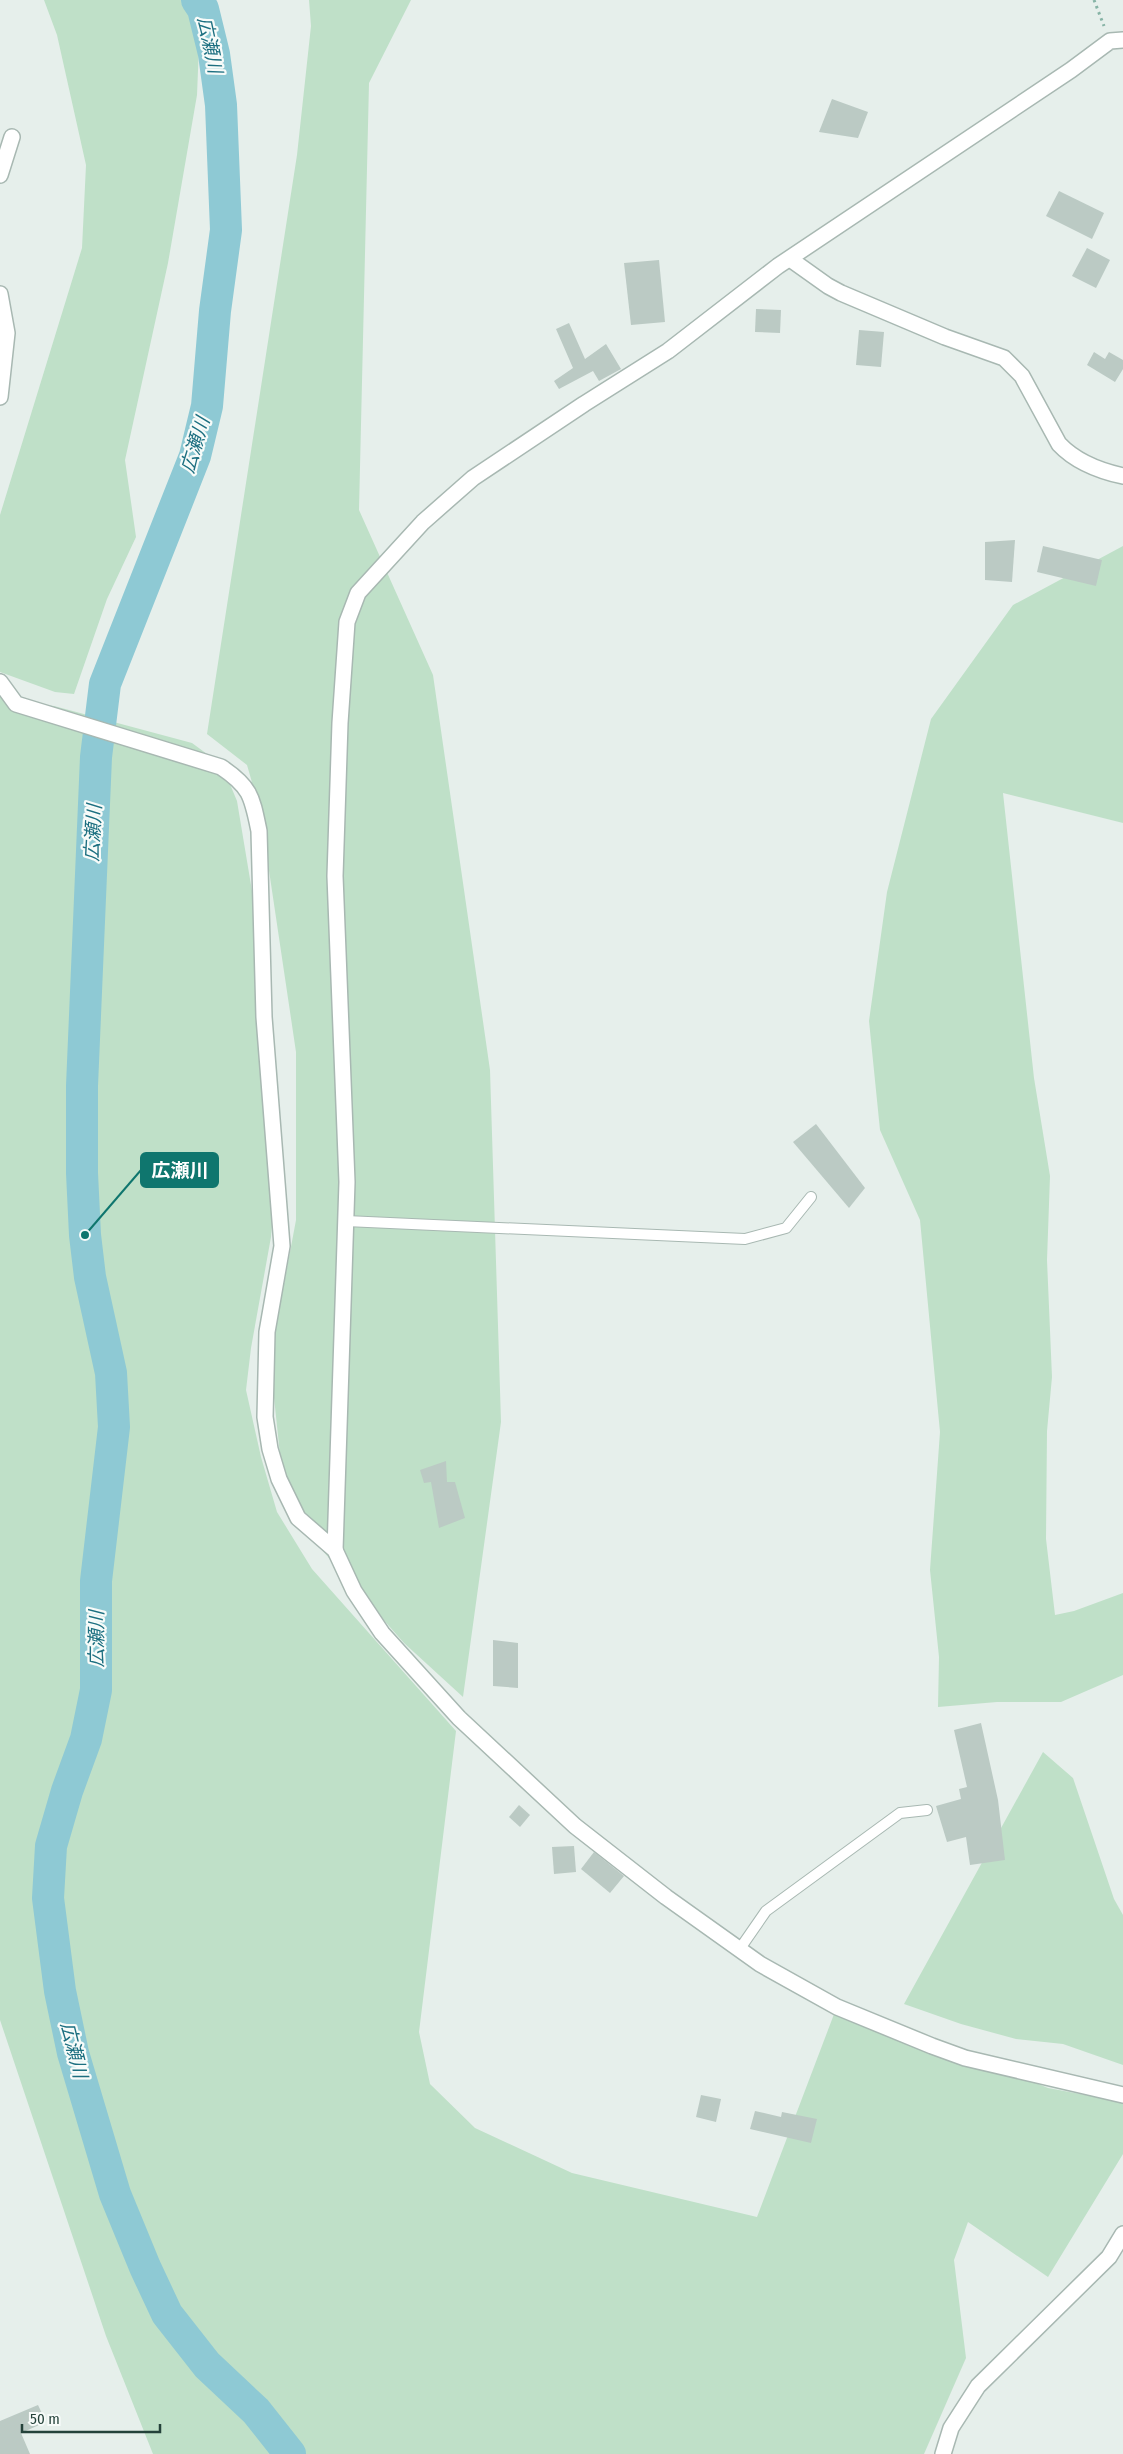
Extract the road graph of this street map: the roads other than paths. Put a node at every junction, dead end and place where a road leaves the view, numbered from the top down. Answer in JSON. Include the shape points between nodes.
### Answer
{"nodes":[{"id":1,"x":1116,"y":41,"type":"edge"},
{"id":2,"x":12,"y":137,"type":"dead end"},
{"id":3,"x":0,"y":175,"type":"edge"},
{"id":4,"x":790,"y":259,"type":"junction"},
{"id":5,"x":0,"y":294,"type":"edge"},
{"id":6,"x":0,"y":397,"type":"edge"},
{"id":7,"x":1123,"y":476,"type":"edge"},
{"id":8,"x":0,"y":682,"type":"edge"},
{"id":9,"x":811,"y":1197,"type":"dead end"},
{"id":10,"x":346,"y":1221,"type":"junction"},
{"id":11,"x":335,"y":1550,"type":"junction"},
{"id":12,"x":928,"y":1810,"type":"dead end"},
{"id":13,"x":739,"y":1950,"type":"junction"},
{"id":14,"x":1123,"y":2094,"type":"edge"},
{"id":15,"x":1123,"y":2234,"type":"edge"},
{"id":16,"x":943,"y":2454,"type":"edge"}],
"edges":[{"from":1,"to":4,"type":"street"},
{"from":2,"to":3,"type":"street"},
{"from":4,"to":7,"type":"street","via":[[841,293],[1004,358],[1022,376],[1065,450],[1079,460]]},
{"from":4,"to":10,"type":"street","via":[[668,351],[473,478],[423,522],[358,592],[349,612],[346,632],[335,876],[344,1051]]},
{"from":5,"to":6,"type":"street","via":[[7,333]]},
{"from":8,"to":11,"type":"street","via":[[16,704],[221,767],[239,779],[253,801],[259,831],[264,1017],[282,1246],[267,1332],[265,1417],[270,1449],[285,1496],[304,1525]]},
{"from":9,"to":10,"type":"lane","via":[[786,1228],[745,1239]]},
{"from":10,"to":11,"type":"street"},
{"from":11,"to":13,"type":"street","via":[[354,1591],[382,1633],[460,1718],[576,1826]]},
{"from":12,"to":13,"type":"lane","via":[[900,1813],[766,1911]]},
{"from":13,"to":14,"type":"street","via":[[837,2007],[932,2046],[965,2058]]},
{"from":15,"to":16,"type":"street","via":[[1109,2257],[978,2386],[951,2428]]}]}
